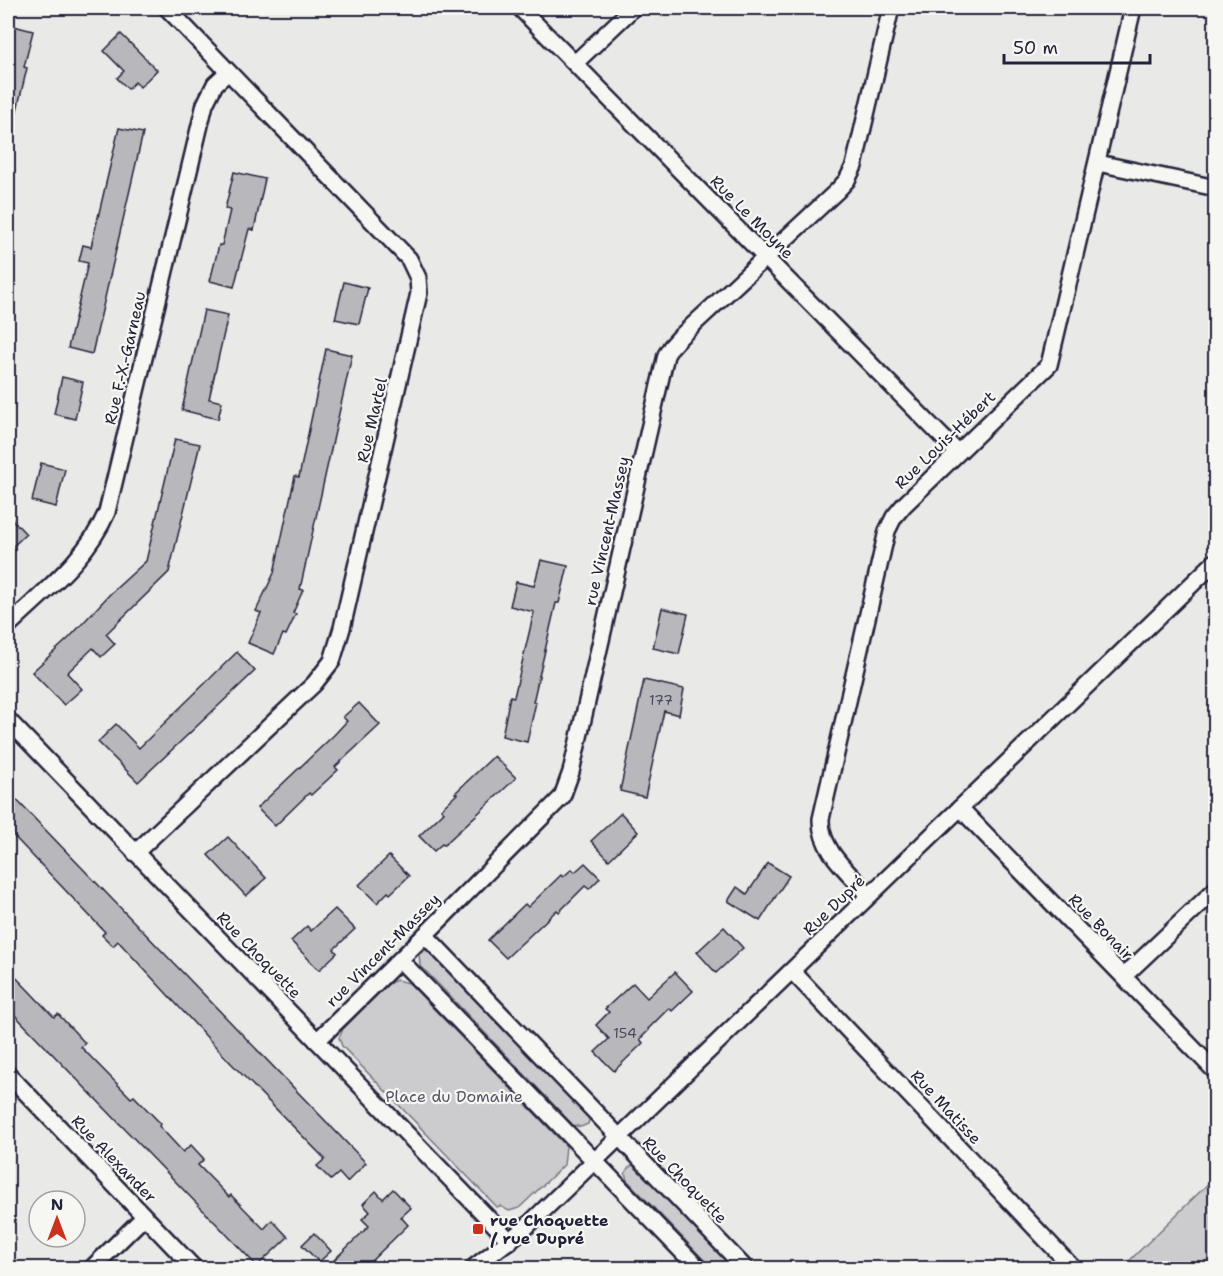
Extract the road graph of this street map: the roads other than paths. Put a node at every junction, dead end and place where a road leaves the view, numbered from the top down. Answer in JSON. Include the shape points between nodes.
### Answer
{"nodes":[{"id":1,"x":167,"y":8,"type":"edge"},
{"id":2,"x":520,"y":8,"type":"edge"},
{"id":3,"x":633,"y":8,"type":"edge"},
{"id":4,"x":891,"y":8,"type":"edge"},
{"id":5,"x":1133,"y":8,"type":"edge"},
{"id":6,"x":575,"y":63,"type":"junction"},
{"id":7,"x":228,"y":72,"type":"junction"},
{"id":8,"x":1098,"y":163,"type":"junction"},
{"id":9,"x":1215,"y":188,"type":"edge"},
{"id":10,"x":766,"y":257,"type":"junction"},
{"id":11,"x":957,"y":452,"type":"junction"},
{"id":12,"x":1215,"y":561,"type":"edge"},
{"id":13,"x":8,"y":626,"type":"edge"},
{"id":14,"x":8,"y":720,"type":"edge"},
{"id":15,"x":960,"y":808,"type":"junction"},
{"id":16,"x":135,"y":853,"type":"junction"},
{"id":17,"x":1215,"y":889,"type":"edge"},
{"id":18,"x":869,"y":895,"type":"junction"},
{"id":19,"x":425,"y":935,"type":"junction"},
{"id":20,"x":400,"y":960,"type":"junction"},
{"id":21,"x":792,"y":971,"type":"junction"},
{"id":22,"x":1124,"y":976,"type":"junction"},
{"id":23,"x":316,"y":1041,"type":"junction"},
{"id":24,"x":1215,"y":1072,"type":"edge"},
{"id":25,"x":8,"y":1074,"type":"edge"},
{"id":26,"x":619,"y":1137,"type":"junction"},
{"id":27,"x":595,"y":1161,"type":"junction"},
{"id":28,"x":144,"y":1217,"type":"junction"},
{"id":29,"x":510,"y":1241,"type":"junction"},
{"id":30,"x":92,"y":1269,"type":"edge"},
{"id":31,"x":194,"y":1269,"type":"edge"},
{"id":32,"x":473,"y":1269,"type":"edge"},
{"id":33,"x":698,"y":1269,"type":"edge"},
{"id":34,"x":745,"y":1269,"type":"edge"},
{"id":35,"x":1073,"y":1269,"type":"edge"}],
"edges":[{"from":1,"to":7,"type":"street","name":"Rue Martel"},
{"from":2,"to":6,"type":"street","name":"Rue Le Moyne"},
{"from":3,"to":6,"type":"street"},
{"from":4,"to":10,"type":"street","name":"rue Vincent-Massey","via":[[851,173]]},
{"from":5,"to":8,"type":"street","name":"Rue Louis-Hébert"},
{"from":6,"to":10,"type":"street","name":"Rue Le Moyne"},
{"from":7,"to":13,"type":"street","name":"Rue F.-X.-Garneau","via":[[215,84],[205,104],[107,512],[84,551]]},
{"from":7,"to":16,"type":"street","name":"Rue Martel","via":[[409,258],[418,278],[419,293],[332,661],[314,684]]},
{"from":8,"to":9,"type":"street"},
{"from":8,"to":11,"type":"street","name":"Rue Louis-Hébert","via":[[1049,365]]},
{"from":10,"to":11,"type":"street","name":"Rue Le Moyne"},
{"from":10,"to":19,"type":"street","name":"rue Vincent-Massey","via":[[666,355],[565,791],[553,808]]},
{"from":11,"to":18,"type":"street","name":"Rue Louis-Hébert","via":[[898,511],[887,531],[822,812],[820,826],[825,844]]},
{"from":12,"to":15,"type":"street","name":"Rue Dupré"},
{"from":14,"to":16,"type":"street","name":"Rue Choquette"},
{"from":15,"to":18,"type":"street","name":"Rue Dupré"},
{"from":15,"to":22,"type":"street","name":"Rue Bonair"},
{"from":16,"to":23,"type":"street","name":"Rue Choquette"},
{"from":17,"to":22,"type":"street"},
{"from":18,"to":21,"type":"street","name":"Rue Dupré"},
{"from":19,"to":20,"type":"street","name":"rue Vincent-Massey"},
{"from":19,"to":26,"type":"street","name":"Rue Choquette"},
{"from":20,"to":23,"type":"street","name":"rue Vincent-Massey"},
{"from":20,"to":27,"type":"street"},
{"from":21,"to":26,"type":"street","name":"Rue Dupré"},
{"from":21,"to":35,"type":"street","name":"Rue Matisse"},
{"from":22,"to":24,"type":"street","name":"Rue Bonair"},
{"from":23,"to":29,"type":"street","name":"Rue Choquette"},
{"from":25,"to":28,"type":"street","name":"Rue Alexander"},
{"from":26,"to":27,"type":"street","name":"Rue Dupré"},
{"from":26,"to":34,"type":"street","name":"Rue Choquette"},
{"from":27,"to":29,"type":"street","name":"Rue Dupré"},
{"from":27,"to":33,"type":"street"},
{"from":28,"to":30,"type":"street"},
{"from":28,"to":31,"type":"street","name":"Rue Alexander"},
{"from":29,"to":32,"type":"street","name":"Rue Dupré"}]}
